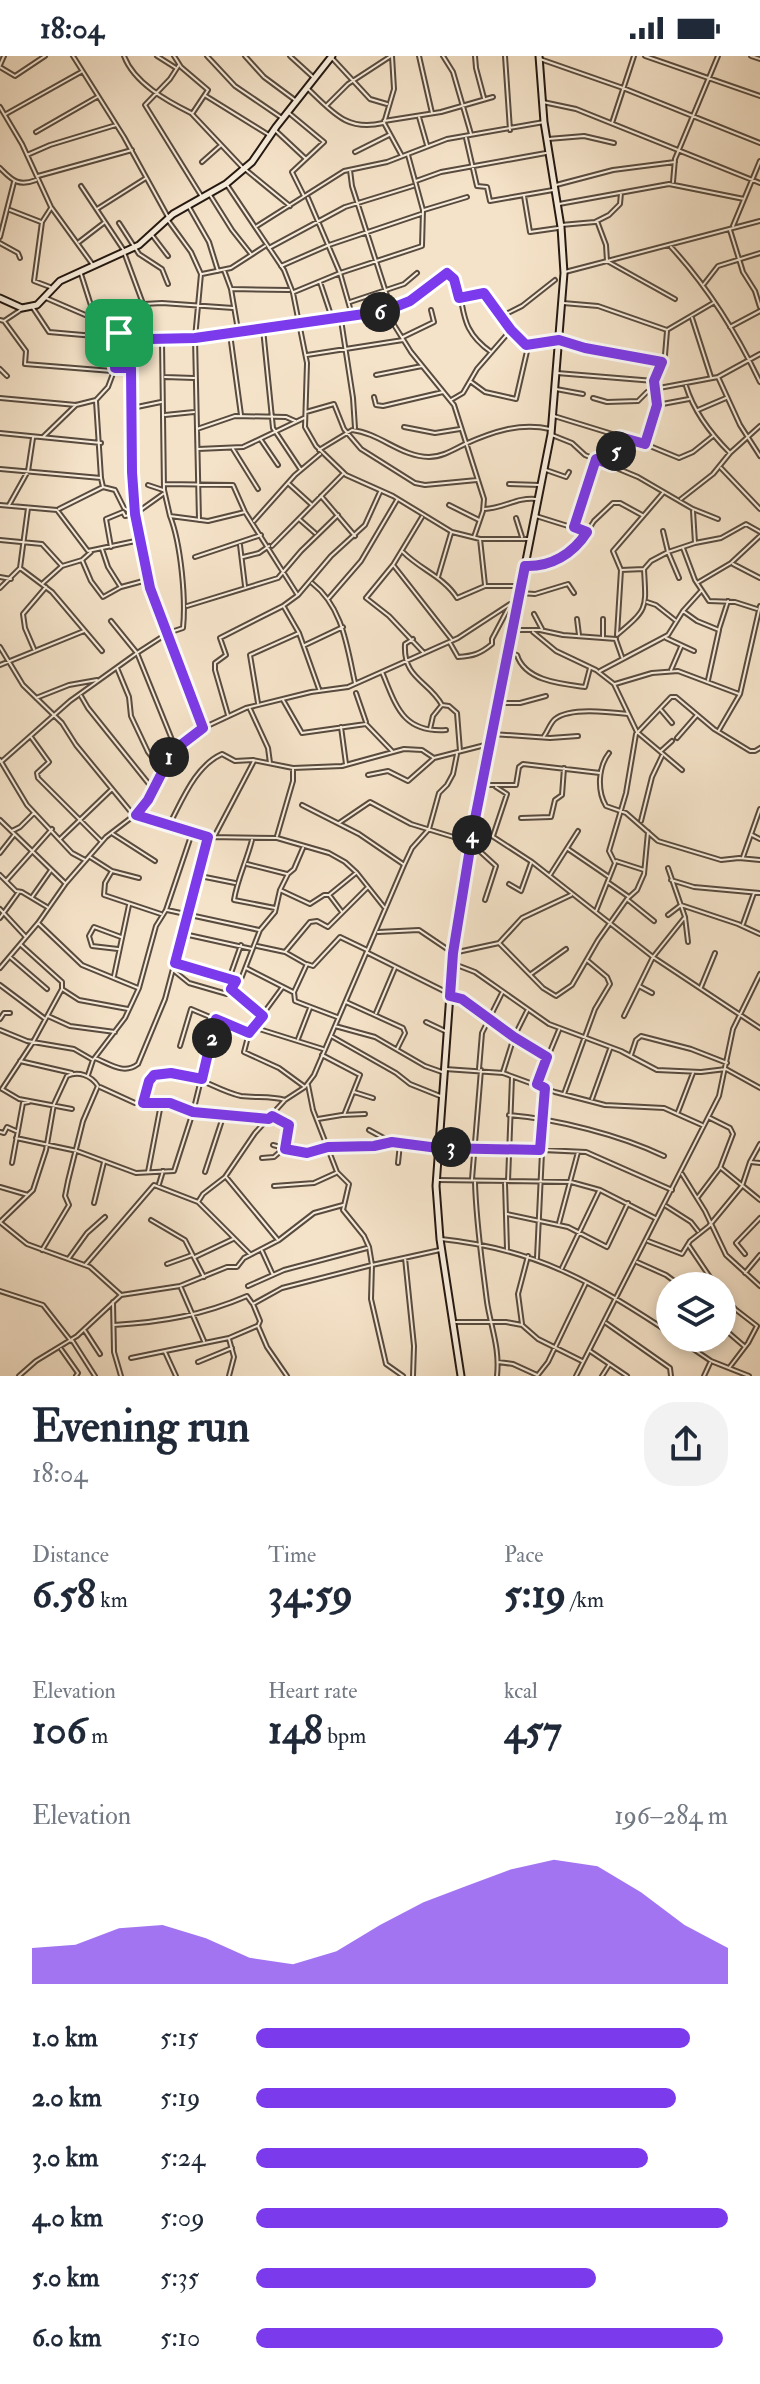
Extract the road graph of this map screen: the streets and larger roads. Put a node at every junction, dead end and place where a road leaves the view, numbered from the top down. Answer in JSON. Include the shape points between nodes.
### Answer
{"nodes":[{"id":1,"x":4,"y":56,"type":"edge"},
{"id":2,"x":45,"y":56,"type":"edge"},
{"id":3,"x":73,"y":56,"type":"edge"},
{"id":4,"x":124,"y":56,"type":"edge"},
{"id":5,"x":157,"y":56,"type":"edge"},
{"id":6,"x":174,"y":56,"type":"edge"},
{"id":7,"x":207,"y":56,"type":"edge"},
{"id":8,"x":245,"y":56,"type":"edge"},
{"id":9,"x":290,"y":56,"type":"edge"},
{"id":10,"x":392,"y":56,"type":"edge"},
{"id":11,"x":419,"y":56,"type":"edge"},
{"id":12,"x":443,"y":56,"type":"edge"},
{"id":13,"x":475,"y":56,"type":"edge"},
{"id":14,"x":505,"y":56,"type":"edge"},
{"id":15,"x":634,"y":56,"type":"edge"},
{"id":16,"x":645,"y":56,"type":"edge"},
{"id":17,"x":718,"y":56,"type":"edge"},
{"id":18,"x":751,"y":56,"type":"edge"},
{"id":19,"x":332,"y":57,"type":"edge"},
{"id":20,"x":539,"y":57,"type":"edge"},
{"id":21,"x":760,"y":59,"type":"edge"},
{"id":22,"x":0,"y":67,"type":"edge"},
{"id":23,"x":178,"y":67,"type":"junction"},
{"id":24,"x":82,"y":72,"type":"junction"},
{"id":25,"x":314,"y":78,"type":"junction"},
{"id":26,"x":708,"y":80,"type":"junction"},
{"id":27,"x":354,"y":81,"type":"junction"},
{"id":28,"x":306,"y":87,"type":"junction"},
{"id":29,"x":623,"y":88,"type":"junction"},
{"id":30,"x":158,"y":92,"type":"junction"},
{"id":31,"x":98,"y":96,"type":"junction"},
{"id":32,"x":205,"y":96,"type":"junction"},
{"id":33,"x":760,"y":96,"type":"edge"},
{"id":34,"x":493,"y":97,"type":"dead end"},
{"id":35,"x":484,"y":99,"type":"junction"},
{"id":36,"x":296,"y":101,"type":"junction"},
{"id":37,"x":542,"y":101,"type":"junction"},
{"id":38,"x":389,"y":104,"type":"junction"},
{"id":39,"x":464,"y":105,"type":"junction"},
{"id":40,"x":326,"y":106,"type":"junction"},
{"id":41,"x":0,"y":107,"type":"edge"},
{"id":42,"x":287,"y":112,"type":"junction"},
{"id":43,"x":192,"y":114,"type":"junction"},
{"id":44,"x":432,"y":114,"type":"junction"},
{"id":45,"x":5,"y":115,"type":"junction"},
{"id":46,"x":418,"y":115,"type":"junction"},
{"id":47,"x":694,"y":117,"type":"junction"},
{"id":48,"x":282,"y":118,"type":"junction"},
{"id":49,"x":384,"y":122,"type":"junction"},
{"id":50,"x":544,"y":122,"type":"junction"},
{"id":51,"x":611,"y":124,"type":"junction"},
{"id":52,"x":117,"y":125,"type":"junction"},
{"id":53,"x":274,"y":129,"type":"junction"},
{"id":54,"x":510,"y":130,"type":"junction"},
{"id":55,"x":36,"y":132,"type":"dead end"},
{"id":56,"x":270,"y":135,"type":"junction"},
{"id":57,"x":389,"y":135,"type":"junction"},
{"id":58,"x":465,"y":136,"type":"junction"},
{"id":59,"x":471,"y":136,"type":"junction"},
{"id":60,"x":547,"y":139,"type":"junction"},
{"id":61,"x":614,"y":143,"type":"dead end"},
{"id":62,"x":760,"y":143,"type":"edge"},
{"id":63,"x":221,"y":145,"type":"junction"},
{"id":64,"x":427,"y":145,"type":"junction"},
{"id":65,"x":132,"y":150,"type":"junction"},
{"id":66,"x":679,"y":151,"type":"junction"},
{"id":67,"x":355,"y":152,"type":"dead end"},
{"id":68,"x":549,"y":152,"type":"junction"},
{"id":69,"x":407,"y":154,"type":"junction"},
{"id":70,"x":26,"y":156,"type":"junction"},
{"id":71,"x":402,"y":156,"type":"junction"},
{"id":72,"x":307,"y":159,"type":"junction"},
{"id":73,"x":760,"y":161,"type":"edge"},
{"id":74,"x":202,"y":162,"type":"dead end"},
{"id":75,"x":675,"y":162,"type":"junction"},
{"id":76,"x":0,"y":168,"type":"edge"},
{"id":77,"x":472,"y":168,"type":"junction"},
{"id":78,"x":245,"y":169,"type":"junction"},
{"id":79,"x":350,"y":170,"type":"junction"},
{"id":80,"x":148,"y":176,"type":"junction"},
{"id":81,"x":37,"y":177,"type":"junction"},
{"id":82,"x":752,"y":180,"type":"junction"},
{"id":83,"x":14,"y":182,"type":"junction"},
{"id":84,"x":415,"y":183,"type":"junction"},
{"id":85,"x":760,"y":183,"type":"edge"},
{"id":86,"x":226,"y":184,"type":"junction"},
{"id":87,"x":673,"y":184,"type":"junction"},
{"id":88,"x":81,"y":186,"type":"dead end"},
{"id":89,"x":555,"y":187,"type":"junction"},
{"id":90,"x":621,"y":193,"type":"junction"},
{"id":91,"x":210,"y":194,"type":"junction"},
{"id":92,"x":524,"y":195,"type":"junction"},
{"id":93,"x":306,"y":196,"type":"junction"},
{"id":94,"x":467,"y":197,"type":"dead end"},
{"id":95,"x":202,"y":198,"type":"junction"},
{"id":96,"x":744,"y":199,"type":"junction"},
{"id":97,"x":358,"y":202,"type":"junction"},
{"id":98,"x":188,"y":205,"type":"junction"},
{"id":99,"x":558,"y":205,"type":"junction"},
{"id":100,"x":290,"y":206,"type":"junction"},
{"id":101,"x":51,"y":207,"type":"junction"},
{"id":102,"x":9,"y":209,"type":"junction"},
{"id":103,"x":96,"y":209,"type":"junction"},
{"id":104,"x":423,"y":212,"type":"junction"},
{"id":105,"x":168,"y":218,"type":"junction"},
{"id":106,"x":317,"y":221,"type":"junction"},
{"id":107,"x":597,"y":221,"type":"junction"},
{"id":108,"x":760,"y":221,"type":"edge"},
{"id":109,"x":42,"y":222,"type":"junction"},
{"id":110,"x":105,"y":222,"type":"junction"},
{"id":111,"x":119,"y":223,"type":"dead end"},
{"id":112,"x":560,"y":226,"type":"junction"},
{"id":113,"x":256,"y":227,"type":"junction"},
{"id":114,"x":731,"y":228,"type":"junction"},
{"id":115,"x":368,"y":232,"type":"junction"},
{"id":116,"x":151,"y":234,"type":"junction"},
{"id":117,"x":0,"y":237,"type":"edge"},
{"id":118,"x":78,"y":242,"type":"junction"},
{"id":119,"x":0,"y":243,"type":"edge"},
{"id":120,"x":329,"y":245,"type":"junction"},
{"id":121,"x":669,"y":245,"type":"junction"},
{"id":122,"x":134,"y":247,"type":"junction"},
{"id":123,"x":267,"y":247,"type":"junction"},
{"id":124,"x":124,"y":251,"type":"junction"},
{"id":125,"x":760,"y":253,"type":"edge"},
{"id":126,"x":251,"y":254,"type":"junction"},
{"id":127,"x":168,"y":256,"type":"dead end"},
{"id":128,"x":20,"y":258,"type":"dead end"},
{"id":129,"x":738,"y":259,"type":"junction"},
{"id":130,"x":607,"y":261,"type":"junction"},
{"id":131,"x":377,"y":262,"type":"junction"},
{"id":132,"x":93,"y":266,"type":"junction"},
{"id":133,"x":281,"y":266,"type":"junction"},
{"id":134,"x":224,"y":270,"type":"junction"},
{"id":135,"x":218,"y":271,"type":"junction"},
{"id":136,"x":80,"y":272,"type":"junction"},
{"id":137,"x":340,"y":273,"type":"junction"},
{"id":138,"x":417,"y":273,"type":"dead end"},
{"id":139,"x":564,"y":273,"type":"junction"},
{"id":140,"x":201,"y":274,"type":"junction"},
{"id":141,"x":555,"y":280,"type":"dead end"},
{"id":142,"x":319,"y":281,"type":"junction"},
{"id":143,"x":168,"y":284,"type":"dead end"},
{"id":144,"x":703,"y":285,"type":"junction"},
{"id":145,"x":53,"y":288,"type":"junction"},
{"id":146,"x":231,"y":289,"type":"junction"},
{"id":147,"x":292,"y":291,"type":"junction"},
{"id":148,"x":385,"y":291,"type":"junction"},
{"id":149,"x":758,"y":295,"type":"edge"},
{"id":150,"x":0,"y":298,"type":"edge"},
{"id":151,"x":46,"y":298,"type":"junction"},
{"id":152,"x":459,"y":298,"type":"junction"},
{"id":153,"x":675,"y":299,"type":"dead end"},
{"id":154,"x":142,"y":302,"type":"junction"},
{"id":155,"x":349,"y":302,"type":"junction"},
{"id":156,"x":562,"y":303,"type":"junction"},
{"id":157,"x":713,"y":303,"type":"junction"},
{"id":158,"x":198,"y":306,"type":"junction"},
{"id":159,"x":32,"y":307,"type":"junction"},
{"id":160,"x":22,"y":308,"type":"junction"},
{"id":161,"x":233,"y":308,"type":"junction"},
{"id":162,"x":391,"y":309,"type":"junction"},
{"id":163,"x":760,"y":309,"type":"edge"},
{"id":164,"x":431,"y":310,"type":"dead end"},
{"id":165,"x":385,"y":311,"type":"junction"},
{"id":166,"x":352,"y":316,"type":"junction"},
{"id":167,"x":691,"y":316,"type":"junction"},
{"id":168,"x":501,"y":317,"type":"junction"},
{"id":169,"x":340,"y":318,"type":"junction"},
{"id":170,"x":95,"y":319,"type":"junction"},
{"id":171,"x":333,"y":319,"type":"junction"},
{"id":172,"x":2,"y":320,"type":"edge"},
{"id":173,"x":300,"y":324,"type":"junction"},
{"id":174,"x":728,"y":327,"type":"junction"},
{"id":175,"x":119,"y":329,"type":"junction"},
{"id":176,"x":263,"y":329,"type":"junction"},
{"id":177,"x":511,"y":330,"type":"junction"},
{"id":178,"x":667,"y":330,"type":"junction"},
{"id":179,"x":238,"y":331,"type":"junction"},
{"id":180,"x":230,"y":334,"type":"junction"},
{"id":181,"x":119,"y":338,"type":"junction"},
{"id":182,"x":139,"y":338,"type":"junction"},
{"id":183,"x":195,"y":338,"type":"junction"},
{"id":184,"x":402,"y":339,"type":"junction"},
{"id":185,"x":162,"y":340,"type":"junction"},
{"id":186,"x":559,"y":340,"type":"junction"},
{"id":187,"x":528,"y":345,"type":"junction"},
{"id":188,"x":346,"y":351,"type":"junction"},
{"id":189,"x":491,"y":352,"type":"junction"},
{"id":190,"x":760,"y":354,"type":"edge"},
{"id":191,"x":306,"y":355,"type":"junction"},
{"id":192,"x":749,"y":360,"type":"junction"},
{"id":193,"x":662,"y":362,"type":"junction"},
{"id":194,"x":423,"y":366,"type":"junction"},
{"id":195,"x":131,"y":368,"type":"junction"},
{"id":196,"x":0,"y":369,"type":"edge"},
{"id":197,"x":114,"y":369,"type":"junction"},
{"id":198,"x":556,"y":373,"type":"junction"},
{"id":199,"x":376,"y":375,"type":"dead end"},
{"id":200,"x":7,"y":376,"type":"dead end"},
{"id":201,"x":163,"y":377,"type":"junction"},
{"id":202,"x":718,"y":377,"type":"junction"},
{"id":203,"x":195,"y":378,"type":"junction"},
{"id":204,"x":711,"y":378,"type":"junction"},
{"id":205,"x":470,"y":381,"type":"junction"},
{"id":206,"x":654,"y":381,"type":"junction"},
{"id":207,"x":760,"y":382,"type":"edge"},
{"id":208,"x":686,"y":384,"type":"junction"},
{"id":209,"x":555,"y":389,"type":"junction"},
{"id":210,"x":656,"y":389,"type":"junction"},
{"id":211,"x":444,"y":391,"type":"junction"},
{"id":212,"x":583,"y":394,"type":"dead end"},
{"id":213,"x":374,"y":397,"type":"dead end"},
{"id":214,"x":0,"y":398,"type":"edge"},
{"id":215,"x":593,"y":398,"type":"dead end"},
{"id":216,"x":727,"y":398,"type":"junction"},
{"id":217,"x":690,"y":399,"type":"junction"},
{"id":218,"x":96,"y":400,"type":"junction"},
{"id":219,"x":451,"y":400,"type":"junction"},
{"id":220,"x":163,"y":401,"type":"junction"},
{"id":221,"x":76,"y":405,"type":"junction"},
{"id":222,"x":657,"y":405,"type":"junction"},
{"id":223,"x":131,"y":408,"type":"junction"},
{"id":224,"x":697,"y":410,"type":"junction"},
{"id":225,"x":196,"y":412,"type":"junction"},
{"id":226,"x":304,"y":412,"type":"junction"},
{"id":227,"x":163,"y":415,"type":"junction"},
{"id":228,"x":241,"y":416,"type":"junction"},
{"id":229,"x":553,"y":416,"type":"junction"},
{"id":230,"x":271,"y":417,"type":"junction"},
{"id":231,"x":304,"y":418,"type":"junction"},
{"id":232,"x":296,"y":421,"type":"junction"},
{"id":233,"x":760,"y":426,"type":"edge"},
{"id":234,"x":404,"y":427,"type":"dead end"},
{"id":235,"x":196,"y":429,"type":"junction"},
{"id":236,"x":462,"y":429,"type":"junction"},
{"id":237,"x":355,"y":430,"type":"junction"},
{"id":238,"x":275,"y":432,"type":"junction"},
{"id":239,"x":346,"y":432,"type":"junction"},
{"id":240,"x":551,"y":432,"type":"junction"},
{"id":241,"x":0,"y":433,"type":"edge"},
{"id":242,"x":33,"y":436,"type":"junction"},
{"id":243,"x":713,"y":436,"type":"junction"},
{"id":244,"x":747,"y":436,"type":"junction"},
{"id":245,"x":42,"y":437,"type":"junction"},
{"id":246,"x":620,"y":437,"type":"junction"},
{"id":247,"x":261,"y":439,"type":"junction"},
{"id":248,"x":101,"y":443,"type":"junction"},
{"id":249,"x":466,"y":444,"type":"junction"},
{"id":250,"x":645,"y":444,"type":"junction"},
{"id":251,"x":232,"y":448,"type":"junction"},
{"id":252,"x":197,"y":449,"type":"junction"},
{"id":253,"x":321,"y":452,"type":"junction"},
{"id":254,"x":730,"y":453,"type":"junction"},
{"id":255,"x":760,"y":456,"type":"edge"},
{"id":256,"x":596,"y":459,"type":"junction"},
{"id":257,"x":278,"y":465,"type":"dead end"},
{"id":258,"x":612,"y":465,"type":"junction"},
{"id":259,"x":720,"y":467,"type":"junction"},
{"id":260,"x":0,"y":469,"type":"edge"},
{"id":261,"x":544,"y":469,"type":"junction"},
{"id":262,"x":301,"y":470,"type":"junction"},
{"id":263,"x":28,"y":471,"type":"junction"},
{"id":264,"x":569,"y":472,"type":"dead end"},
{"id":265,"x":344,"y":473,"type":"junction"},
{"id":266,"x":101,"y":478,"type":"junction"},
{"id":267,"x":479,"y":480,"type":"junction"},
{"id":268,"x":198,"y":483,"type":"junction"},
{"id":269,"x":164,"y":484,"type":"junction"},
{"id":270,"x":288,"y":484,"type":"junction"},
{"id":271,"x":509,"y":484,"type":"dead end"},
{"id":272,"x":148,"y":485,"type":"dead end"},
{"id":273,"x":541,"y":485,"type":"junction"},
{"id":274,"x":103,"y":487,"type":"junction"},
{"id":275,"x":258,"y":489,"type":"dead end"},
{"id":276,"x":380,"y":491,"type":"junction"},
{"id":277,"x":164,"y":492,"type":"junction"},
{"id":278,"x":663,"y":492,"type":"junction"},
{"id":279,"x":320,"y":495,"type":"junction"},
{"id":280,"x":398,"y":499,"type":"junction"},
{"id":281,"x":538,"y":499,"type":"junction"},
{"id":282,"x":680,"y":500,"type":"junction"},
{"id":283,"x":312,"y":504,"type":"junction"},
{"id":284,"x":0,"y":505,"type":"edge"},
{"id":285,"x":9,"y":505,"type":"junction"},
{"id":286,"x":449,"y":505,"type":"dead end"},
{"id":287,"x":28,"y":507,"type":"junction"},
{"id":288,"x":484,"y":509,"type":"junction"},
{"id":289,"x":693,"y":509,"type":"junction"},
{"id":290,"x":760,"y":509,"type":"edge"},
{"id":291,"x":57,"y":510,"type":"junction"},
{"id":292,"x":245,"y":512,"type":"junction"},
{"id":293,"x":133,"y":513,"type":"junction"},
{"id":294,"x":338,"y":515,"type":"junction"},
{"id":295,"x":423,"y":515,"type":"junction"},
{"id":296,"x":535,"y":515,"type":"junction"},
{"id":297,"x":170,"y":516,"type":"junction"},
{"id":298,"x":644,"y":516,"type":"junction"},
{"id":299,"x":298,"y":518,"type":"junction"},
{"id":300,"x":516,"y":518,"type":"dead end"},
{"id":301,"x":718,"y":519,"type":"dead end"},
{"id":302,"x":199,"y":520,"type":"junction"},
{"id":303,"x":480,"y":520,"type":"junction"},
{"id":304,"x":253,"y":521,"type":"junction"},
{"id":305,"x":574,"y":527,"type":"junction"},
{"id":306,"x":663,"y":531,"type":"dead end"},
{"id":307,"x":452,"y":532,"type":"junction"},
{"id":308,"x":587,"y":532,"type":"junction"},
{"id":309,"x":262,"y":534,"type":"junction"},
{"id":310,"x":760,"y":534,"type":"edge"},
{"id":311,"x":317,"y":535,"type":"junction"},
{"id":312,"x":355,"y":536,"type":"junction"},
{"id":313,"x":474,"y":537,"type":"junction"},
{"id":314,"x":480,"y":539,"type":"junction"},
{"id":315,"x":526,"y":539,"type":"junction"},
{"id":316,"x":0,"y":540,"type":"edge"},
{"id":317,"x":141,"y":540,"type":"junction"},
{"id":318,"x":25,"y":541,"type":"junction"},
{"id":319,"x":695,"y":543,"type":"junction"},
{"id":320,"x":240,"y":544,"type":"junction"},
{"id":321,"x":683,"y":546,"type":"junction"},
{"id":322,"x":111,"y":547,"type":"junction"},
{"id":323,"x":270,"y":547,"type":"junction"},
{"id":324,"x":102,"y":549,"type":"junction"},
{"id":325,"x":91,"y":552,"type":"junction"},
{"id":326,"x":402,"y":552,"type":"junction"},
{"id":327,"x":668,"y":552,"type":"junction"},
{"id":328,"x":195,"y":557,"type":"dead end"},
{"id":329,"x":241,"y":557,"type":"junction"},
{"id":330,"x":82,"y":560,"type":"junction"},
{"id":331,"x":731,"y":563,"type":"junction"},
{"id":332,"x":393,"y":565,"type":"junction"},
{"id":333,"x":62,"y":566,"type":"junction"},
{"id":334,"x":525,"y":566,"type":"junction"},
{"id":335,"x":20,"y":568,"type":"junction"},
{"id":336,"x":644,"y":569,"type":"junction"},
{"id":337,"x":621,"y":570,"type":"junction"},
{"id":338,"x":284,"y":573,"type":"junction"},
{"id":339,"x":0,"y":577,"type":"edge"},
{"id":340,"x":438,"y":577,"type":"junction"},
{"id":341,"x":679,"y":578,"type":"dead end"},
{"id":342,"x":760,"y":578,"type":"edge"},
{"id":343,"x":11,"y":579,"type":"junction"},
{"id":344,"x":149,"y":580,"type":"junction"},
{"id":345,"x":311,"y":582,"type":"junction"},
{"id":346,"x":42,"y":584,"type":"junction"},
{"id":347,"x":697,"y":584,"type":"junction"},
{"id":348,"x":485,"y":586,"type":"junction"},
{"id":349,"x":46,"y":587,"type":"junction"},
{"id":350,"x":121,"y":587,"type":"junction"},
{"id":351,"x":0,"y":588,"type":"edge"},
{"id":352,"x":245,"y":588,"type":"junction"},
{"id":353,"x":520,"y":589,"type":"junction"},
{"id":354,"x":701,"y":591,"type":"junction"},
{"id":355,"x":574,"y":593,"type":"dead end"},
{"id":356,"x":298,"y":595,"type":"junction"},
{"id":357,"x":329,"y":598,"type":"junction"},
{"id":358,"x":728,"y":601,"type":"junction"},
{"id":359,"x":646,"y":602,"type":"junction"},
{"id":360,"x":514,"y":603,"type":"junction"},
{"id":361,"x":283,"y":606,"type":"junction"},
{"id":362,"x":185,"y":607,"type":"junction"},
{"id":363,"x":759,"y":607,"type":"edge"},
{"id":364,"x":683,"y":611,"type":"junction"},
{"id":365,"x":534,"y":614,"type":"dead end"},
{"id":366,"x":577,"y":619,"type":"dead end"},
{"id":367,"x":603,"y":619,"type":"dead end"},
{"id":368,"x":676,"y":620,"type":"junction"},
{"id":369,"x":111,"y":621,"type":"dead end"},
{"id":370,"x":343,"y":627,"type":"junction"},
{"id":371,"x":85,"y":630,"type":"junction"},
{"id":372,"x":512,"y":630,"type":"junction"},
{"id":373,"x":543,"y":630,"type":"junction"},
{"id":374,"x":719,"y":630,"type":"junction"},
{"id":375,"x":533,"y":632,"type":"junction"},
{"id":376,"x":168,"y":633,"type":"junction"},
{"id":377,"x":299,"y":633,"type":"junction"},
{"id":378,"x":579,"y":636,"type":"junction"},
{"id":379,"x":616,"y":637,"type":"junction"},
{"id":380,"x":603,"y":638,"type":"junction"},
{"id":381,"x":665,"y":638,"type":"junction"},
{"id":382,"x":413,"y":639,"type":"junction"},
{"id":383,"x":451,"y":642,"type":"junction"},
{"id":384,"x":304,"y":645,"type":"junction"},
{"id":385,"x":681,"y":646,"type":"junction"},
{"id":386,"x":0,"y":647,"type":"edge"},
{"id":387,"x":35,"y":650,"type":"junction"},
{"id":388,"x":102,"y":651,"type":"dead end"},
{"id":389,"x":694,"y":651,"type":"dead end"},
{"id":390,"x":508,"y":652,"type":"junction"},
{"id":391,"x":137,"y":653,"type":"junction"},
{"id":392,"x":424,"y":653,"type":"junction"},
{"id":393,"x":622,"y":659,"type":"junction"},
{"id":394,"x":7,"y":661,"type":"junction"},
{"id":395,"x":405,"y":662,"type":"junction"},
{"id":396,"x":0,"y":665,"type":"edge"},
{"id":397,"x":117,"y":667,"type":"junction"},
{"id":398,"x":590,"y":667,"type":"junction"},
{"id":399,"x":382,"y":671,"type":"junction"},
{"id":400,"x":598,"y":671,"type":"junction"},
{"id":401,"x":671,"y":671,"type":"junction"},
{"id":402,"x":98,"y":681,"type":"junction"},
{"id":403,"x":707,"y":682,"type":"junction"},
{"id":404,"x":355,"y":683,"type":"junction"},
{"id":405,"x":614,"y":684,"type":"junction"},
{"id":406,"x":319,"y":690,"type":"junction"},
{"id":407,"x":356,"y":693,"type":"dead end"},
{"id":408,"x":740,"y":694,"type":"junction"},
{"id":409,"x":80,"y":695,"type":"junction"},
{"id":410,"x":546,"y":696,"type":"dead end"},
{"id":411,"x":36,"y":698,"type":"junction"},
{"id":412,"x":283,"y":700,"type":"junction"},
{"id":413,"x":497,"y":703,"type":"junction"},
{"id":414,"x":259,"y":705,"type":"junction"},
{"id":415,"x":442,"y":705,"type":"junction"},
{"id":416,"x":250,"y":707,"type":"junction"},
{"id":417,"x":660,"y":709,"type":"junction"},
{"id":418,"x":53,"y":714,"type":"junction"},
{"id":419,"x":628,"y":714,"type":"junction"},
{"id":420,"x":698,"y":714,"type":"junction"},
{"id":421,"x":228,"y":715,"type":"junction"},
{"id":422,"x":672,"y":723,"type":"dead end"},
{"id":423,"x":366,"y":724,"type":"junction"},
{"id":424,"x":341,"y":726,"type":"junction"},
{"id":425,"x":203,"y":728,"type":"junction"},
{"id":426,"x":430,"y":729,"type":"junction"},
{"id":427,"x":446,"y":730,"type":"dead end"},
{"id":428,"x":719,"y":731,"type":"junction"},
{"id":429,"x":637,"y":732,"type":"junction"},
{"id":430,"x":492,"y":734,"type":"junction"},
{"id":431,"x":30,"y":736,"type":"junction"},
{"id":432,"x":544,"y":736,"type":"junction"},
{"id":433,"x":578,"y":736,"type":"dead end"},
{"id":434,"x":677,"y":738,"type":"dead end"},
{"id":435,"x":672,"y":741,"type":"dead end"},
{"id":436,"x":490,"y":744,"type":"junction"},
{"id":437,"x":175,"y":748,"type":"junction"},
{"id":438,"x":760,"y":748,"type":"edge"},
{"id":439,"x":393,"y":752,"type":"junction"},
{"id":440,"x":459,"y":753,"type":"junction"},
{"id":441,"x":609,"y":753,"type":"dead end"},
{"id":442,"x":661,"y":753,"type":"junction"},
{"id":443,"x":434,"y":758,"type":"junction"},
{"id":444,"x":255,"y":760,"type":"junction"},
{"id":445,"x":1,"y":761,"type":"edge"},
{"id":446,"x":270,"y":764,"type":"junction"},
{"id":447,"x":347,"y":766,"type":"junction"},
{"id":448,"x":564,"y":767,"type":"junction"},
{"id":449,"x":293,"y":768,"type":"junction"},
{"id":450,"x":161,"y":770,"type":"junction"},
{"id":451,"x":682,"y":770,"type":"dead end"},
{"id":452,"x":600,"y":773,"type":"junction"},
{"id":453,"x":368,"y":775,"type":"dead end"},
{"id":454,"x":482,"y":784,"type":"junction"},
{"id":455,"x":496,"y":786,"type":"junction"},
{"id":456,"x":113,"y":788,"type":"junction"},
{"id":457,"x":153,"y":789,"type":"junction"},
{"id":458,"x":302,"y":805,"type":"dead end"},
{"id":459,"x":760,"y":809,"type":"edge"},
{"id":460,"x":621,"y":811,"type":"junction"},
{"id":461,"x":34,"y":813,"type":"junction"},
{"id":462,"x":136,"y":815,"type":"junction"},
{"id":463,"x":521,"y":818,"type":"dead end"},
{"id":464,"x":79,"y":819,"type":"junction"},
{"id":465,"x":0,"y":820,"type":"edge"},
{"id":466,"x":339,"y":823,"type":"junction"},
{"id":467,"x":641,"y":823,"type":"junction"},
{"id":468,"x":474,"y":824,"type":"junction"},
{"id":469,"x":169,"y":825,"type":"junction"},
{"id":470,"x":52,"y":829,"type":"junction"},
{"id":471,"x":429,"y":829,"type":"junction"},
{"id":472,"x":11,"y":831,"type":"junction"},
{"id":473,"x":578,"y":831,"type":"dead end"},
{"id":474,"x":648,"y":832,"type":"junction"},
{"id":475,"x":112,"y":833,"type":"junction"},
{"id":476,"x":192,"y":833,"type":"junction"},
{"id":477,"x":751,"y":834,"type":"junction"},
{"id":478,"x":14,"y":835,"type":"junction"},
{"id":479,"x":493,"y":836,"type":"junction"},
{"id":480,"x":208,"y":837,"type":"junction"},
{"id":481,"x":214,"y":837,"type":"junction"},
{"id":482,"x":277,"y":838,"type":"junction"},
{"id":483,"x":60,"y":839,"type":"junction"},
{"id":484,"x":253,"y":839,"type":"junction"},
{"id":485,"x":760,"y":839,"type":"edge"},
{"id":486,"x":102,"y":842,"type":"junction"},
{"id":487,"x":471,"y":844,"type":"junction"},
{"id":488,"x":303,"y":846,"type":"junction"},
{"id":489,"x":567,"y":849,"type":"junction"},
{"id":490,"x":30,"y":851,"type":"junction"},
{"id":491,"x":0,"y":853,"type":"edge"},
{"id":492,"x":90,"y":857,"type":"junction"},
{"id":493,"x":743,"y":858,"type":"junction"},
{"id":494,"x":760,"y":860,"type":"edge"},
{"id":495,"x":86,"y":861,"type":"junction"},
{"id":496,"x":155,"y":861,"type":"dead end"},
{"id":497,"x":615,"y":861,"type":"junction"},
{"id":498,"x":532,"y":862,"type":"junction"},
{"id":499,"x":246,"y":863,"type":"junction"},
{"id":500,"x":404,"y":865,"type":"junction"},
{"id":501,"x":668,"y":868,"type":"dead end"},
{"id":502,"x":51,"y":870,"type":"junction"},
{"id":503,"x":645,"y":870,"type":"junction"},
{"id":504,"x":112,"y":871,"type":"junction"},
{"id":505,"x":357,"y":873,"type":"junction"},
{"id":506,"x":288,"y":874,"type":"junction"},
{"id":507,"x":0,"y":875,"type":"edge"},
{"id":508,"x":200,"y":876,"type":"junction"},
{"id":509,"x":550,"y":876,"type":"junction"},
{"id":510,"x":609,"y":877,"type":"junction"},
{"id":511,"x":139,"y":878,"type":"dead end"},
{"id":512,"x":671,"y":880,"type":"junction"},
{"id":513,"x":6,"y":881,"type":"junction"},
{"id":514,"x":66,"y":883,"type":"junction"},
{"id":515,"x":236,"y":883,"type":"junction"},
{"id":516,"x":608,"y":883,"type":"junction"},
{"id":517,"x":509,"y":884,"type":"dead end"},
{"id":518,"x":367,"y":887,"type":"junction"},
{"id":519,"x":280,"y":890,"type":"junction"},
{"id":520,"x":18,"y":892,"type":"junction"},
{"id":521,"x":754,"y":893,"type":"junction"},
{"id":522,"x":760,"y":893,"type":"edge"},
{"id":523,"x":572,"y":894,"type":"junction"},
{"id":524,"x":329,"y":895,"type":"junction"},
{"id":525,"x":31,"y":898,"type":"junction"},
{"id":526,"x":628,"y":898,"type":"junction"},
{"id":527,"x":485,"y":900,"type":"dead end"},
{"id":528,"x":129,"y":903,"type":"junction"},
{"id":529,"x":681,"y":905,"type":"junction"},
{"id":530,"x":47,"y":907,"type":"junction"},
{"id":531,"x":276,"y":908,"type":"junction"},
{"id":532,"x":385,"y":908,"type":"junction"},
{"id":533,"x":0,"y":909,"type":"edge"},
{"id":534,"x":166,"y":910,"type":"junction"},
{"id":535,"x":342,"y":912,"type":"junction"},
{"id":536,"x":595,"y":912,"type":"junction"},
{"id":537,"x":4,"y":913,"type":"junction"},
{"id":538,"x":188,"y":914,"type":"junction"},
{"id":539,"x":162,"y":915,"type":"junction"},
{"id":540,"x":668,"y":915,"type":"dead end"},
{"id":541,"x":685,"y":917,"type":"junction"},
{"id":542,"x":0,"y":918,"type":"edge"},
{"id":543,"x":654,"y":921,"type":"dead end"},
{"id":544,"x":38,"y":923,"type":"junction"},
{"id":545,"x":610,"y":924,"type":"junction"},
{"id":546,"x":743,"y":925,"type":"junction"},
{"id":547,"x":260,"y":930,"type":"junction"},
{"id":548,"x":376,"y":932,"type":"junction"},
{"id":549,"x":182,"y":934,"type":"junction"},
{"id":550,"x":760,"y":934,"type":"edge"},
{"id":551,"x":26,"y":936,"type":"junction"},
{"id":552,"x":121,"y":937,"type":"junction"},
{"id":553,"x":688,"y":942,"type":"dead end"},
{"id":554,"x":499,"y":943,"type":"junction"},
{"id":555,"x":20,"y":944,"type":"junction"},
{"id":556,"x":241,"y":945,"type":"junction"},
{"id":557,"x":254,"y":948,"type":"junction"},
{"id":558,"x":118,"y":949,"type":"junction"},
{"id":559,"x":566,"y":949,"type":"dead end"},
{"id":560,"x":285,"y":952,"type":"junction"},
{"id":561,"x":368,"y":952,"type":"junction"},
{"id":562,"x":453,"y":953,"type":"junction"},
{"id":563,"x":715,"y":953,"type":"dead end"},
{"id":564,"x":0,"y":957,"type":"edge"},
{"id":565,"x":653,"y":957,"type":"junction"},
{"id":566,"x":10,"y":958,"type":"junction"},
{"id":567,"x":587,"y":960,"type":"junction"},
{"id":568,"x":7,"y":961,"type":"junction"},
{"id":569,"x":175,"y":963,"type":"junction"},
{"id":570,"x":307,"y":964,"type":"junction"},
{"id":571,"x":453,"y":964,"type":"junction"},
{"id":572,"x":395,"y":967,"type":"junction"},
{"id":573,"x":0,"y":968,"type":"edge"},
{"id":574,"x":246,"y":968,"type":"junction"},
{"id":575,"x":173,"y":970,"type":"junction"},
{"id":576,"x":760,"y":974,"type":"edge"},
{"id":577,"x":530,"y":975,"type":"junction"},
{"id":578,"x":114,"y":978,"type":"junction"},
{"id":579,"x":229,"y":978,"type":"junction"},
{"id":580,"x":236,"y":981,"type":"junction"},
{"id":581,"x":0,"y":985,"type":"edge"},
{"id":582,"x":638,"y":985,"type":"junction"},
{"id":583,"x":139,"y":988,"type":"junction"},
{"id":584,"x":282,"y":988,"type":"junction"},
{"id":585,"x":700,"y":988,"type":"junction"},
{"id":586,"x":47,"y":989,"type":"dead end"},
{"id":587,"x":62,"y":989,"type":"junction"},
{"id":588,"x":231,"y":989,"type":"junction"},
{"id":589,"x":294,"y":992,"type":"junction"},
{"id":590,"x":502,"y":993,"type":"junction"},
{"id":591,"x":652,"y":993,"type":"dead end"},
{"id":592,"x":450,"y":995,"type":"junction"},
{"id":593,"x":345,"y":1001,"type":"junction"},
{"id":594,"x":311,"y":1007,"type":"junction"},
{"id":595,"x":129,"y":1009,"type":"junction"},
{"id":596,"x":528,"y":1009,"type":"junction"},
{"id":597,"x":10,"y":1013,"type":"dead end"},
{"id":598,"x":375,"y":1014,"type":"junction"},
{"id":599,"x":739,"y":1014,"type":"junction"},
{"id":600,"x":263,"y":1016,"type":"junction"},
{"id":601,"x":624,"y":1016,"type":"dead end"},
{"id":602,"x":46,"y":1017,"type":"junction"},
{"id":603,"x":338,"y":1017,"type":"junction"},
{"id":604,"x":488,"y":1018,"type":"junction"},
{"id":605,"x":0,"y":1019,"type":"edge"},
{"id":606,"x":216,"y":1019,"type":"junction"},
{"id":607,"x":759,"y":1020,"type":"edge"},
{"id":608,"x":426,"y":1022,"type":"dead end"},
{"id":609,"x":755,"y":1025,"type":"junction"},
{"id":610,"x":334,"y":1026,"type":"junction"},
{"id":611,"x":255,"y":1028,"type":"junction"},
{"id":612,"x":760,"y":1028,"type":"edge"},
{"id":613,"x":560,"y":1029,"type":"junction"},
{"id":614,"x":0,"y":1030,"type":"edge"},
{"id":615,"x":446,"y":1031,"type":"junction"},
{"id":616,"x":115,"y":1032,"type":"junction"},
{"id":617,"x":249,"y":1033,"type":"junction"},
{"id":618,"x":330,"y":1035,"type":"junction"},
{"id":619,"x":514,"y":1037,"type":"junction"},
{"id":620,"x":584,"y":1039,"type":"junction"},
{"id":621,"x":297,"y":1040,"type":"junction"},
{"id":622,"x":33,"y":1042,"type":"junction"},
{"id":623,"x":180,"y":1046,"type":"dead end"},
{"id":624,"x":610,"y":1048,"type":"junction"},
{"id":625,"x":324,"y":1049,"type":"junction"},
{"id":626,"x":397,"y":1049,"type":"junction"},
{"id":627,"x":322,"y":1055,"type":"junction"},
{"id":628,"x":631,"y":1056,"type":"junction"},
{"id":629,"x":547,"y":1057,"type":"junction"},
{"id":630,"x":94,"y":1059,"type":"junction"},
{"id":631,"x":19,"y":1061,"type":"junction"},
{"id":632,"x":727,"y":1063,"type":"junction"},
{"id":633,"x":726,"y":1069,"type":"junction"},
{"id":634,"x":480,"y":1070,"type":"junction"},
{"id":635,"x":444,"y":1071,"type":"junction"},
{"id":636,"x":694,"y":1072,"type":"junction"},
{"id":637,"x":503,"y":1073,"type":"junction"},
{"id":638,"x":74,"y":1074,"type":"junction"},
{"id":639,"x":87,"y":1075,"type":"junction"},
{"id":640,"x":512,"y":1076,"type":"junction"},
{"id":641,"x":202,"y":1079,"type":"junction"},
{"id":642,"x":537,"y":1084,"type":"junction"},
{"id":643,"x":306,"y":1085,"type":"junction"},
{"id":644,"x":98,"y":1086,"type":"junction"},
{"id":645,"x":545,"y":1088,"type":"junction"},
{"id":646,"x":760,"y":1088,"type":"edge"},
{"id":647,"x":353,"y":1091,"type":"junction"},
{"id":648,"x":564,"y":1094,"type":"junction"},
{"id":649,"x":442,"y":1096,"type":"junction"},
{"id":650,"x":373,"y":1098,"type":"dead end"},
{"id":651,"x":285,"y":1100,"type":"junction"},
{"id":652,"x":30,"y":1101,"type":"junction"},
{"id":653,"x":161,"y":1102,"type":"junction"},
{"id":654,"x":591,"y":1102,"type":"junction"},
{"id":655,"x":143,"y":1103,"type":"junction"},
{"id":656,"x":54,"y":1104,"type":"junction"},
{"id":657,"x":72,"y":1109,"type":"dead end"},
{"id":658,"x":193,"y":1112,"type":"junction"},
{"id":659,"x":365,"y":1114,"type":"dead end"},
{"id":660,"x":677,"y":1114,"type":"junction"},
{"id":661,"x":344,"y":1115,"type":"junction"},
{"id":662,"x":509,"y":1115,"type":"junction"},
{"id":663,"x":223,"y":1117,"type":"junction"},
{"id":664,"x":270,"y":1118,"type":"junction"},
{"id":665,"x":709,"y":1118,"type":"junction"},
{"id":666,"x":317,"y":1119,"type":"junction"},
{"id":667,"x":542,"y":1119,"type":"junction"},
{"id":668,"x":704,"y":1126,"type":"junction"},
{"id":669,"x":369,"y":1130,"type":"dead end"},
{"id":670,"x":17,"y":1131,"type":"junction"},
{"id":671,"x":0,"y":1132,"type":"edge"},
{"id":672,"x":16,"y":1138,"type":"junction"},
{"id":673,"x":392,"y":1142,"type":"junction"},
{"id":674,"x":47,"y":1143,"type":"junction"},
{"id":675,"x":400,"y":1143,"type":"junction"},
{"id":676,"x":760,"y":1144,"type":"edge"},
{"id":677,"x":273,"y":1145,"type":"dead end"},
{"id":678,"x":328,"y":1147,"type":"junction"},
{"id":679,"x":475,"y":1147,"type":"junction"},
{"id":680,"x":438,"y":1148,"type":"junction"},
{"id":681,"x":507,"y":1148,"type":"junction"},
{"id":682,"x":284,"y":1149,"type":"junction"},
{"id":683,"x":540,"y":1150,"type":"junction"},
{"id":684,"x":77,"y":1151,"type":"junction"},
{"id":685,"x":579,"y":1151,"type":"junction"},
{"id":686,"x":664,"y":1156,"type":"dead end"},
{"id":687,"x":262,"y":1158,"type":"dead end"},
{"id":688,"x":104,"y":1161,"type":"junction"},
{"id":689,"x":750,"y":1162,"type":"junction"},
{"id":690,"x":12,"y":1163,"type":"dead end"},
{"id":691,"x":398,"y":1163,"type":"dead end"},
{"id":692,"x":760,"y":1163,"type":"edge"},
{"id":693,"x":720,"y":1168,"type":"junction"},
{"id":694,"x":163,"y":1171,"type":"junction"},
{"id":695,"x":148,"y":1172,"type":"junction"},
{"id":696,"x":205,"y":1172,"type":"dead end"},
{"id":697,"x":337,"y":1172,"type":"junction"},
{"id":698,"x":682,"y":1173,"type":"junction"},
{"id":699,"x":225,"y":1177,"type":"junction"},
{"id":700,"x":436,"y":1180,"type":"junction"},
{"id":701,"x":473,"y":1181,"type":"junction"},
{"id":702,"x":506,"y":1181,"type":"junction"},
{"id":703,"x":539,"y":1182,"type":"junction"},
{"id":704,"x":571,"y":1182,"type":"junction"},
{"id":705,"x":159,"y":1185,"type":"junction"},
{"id":706,"x":274,"y":1186,"type":"dead end"},
{"id":707,"x":742,"y":1186,"type":"junction"},
{"id":708,"x":0,"y":1187,"type":"edge"},
{"id":709,"x":600,"y":1190,"type":"junction"},
{"id":710,"x":672,"y":1190,"type":"junction"},
{"id":711,"x":29,"y":1195,"type":"junction"},
{"id":712,"x":698,"y":1198,"type":"junction"},
{"id":713,"x":760,"y":1200,"type":"edge"},
{"id":714,"x":198,"y":1202,"type":"junction"},
{"id":715,"x":94,"y":1203,"type":"dead end"},
{"id":716,"x":628,"y":1203,"type":"junction"},
{"id":717,"x":343,"y":1205,"type":"junction"},
{"id":718,"x":665,"y":1205,"type":"junction"},
{"id":719,"x":507,"y":1214,"type":"junction"},
{"id":720,"x":105,"y":1217,"type":"dead end"},
{"id":721,"x":760,"y":1218,"type":"edge"},
{"id":722,"x":658,"y":1219,"type":"junction"},
{"id":723,"x":151,"y":1220,"type":"dead end"},
{"id":724,"x":538,"y":1221,"type":"junction"},
{"id":725,"x":0,"y":1222,"type":"edge"},
{"id":726,"x":711,"y":1224,"type":"junction"},
{"id":727,"x":559,"y":1225,"type":"junction"},
{"id":728,"x":579,"y":1232,"type":"junction"},
{"id":729,"x":698,"y":1233,"type":"junction"},
{"id":730,"x":234,"y":1239,"type":"junction"},
{"id":731,"x":440,"y":1239,"type":"junction"},
{"id":732,"x":279,"y":1240,"type":"junction"},
{"id":733,"x":647,"y":1240,"type":"junction"},
{"id":734,"x":479,"y":1243,"type":"junction"},
{"id":735,"x":689,"y":1245,"type":"junction"},
{"id":736,"x":369,"y":1247,"type":"junction"},
{"id":737,"x":42,"y":1250,"type":"junction"},
{"id":738,"x":262,"y":1250,"type":"junction"},
{"id":739,"x":442,"y":1250,"type":"junction"},
{"id":740,"x":507,"y":1250,"type":"junction"},
{"id":741,"x":745,"y":1254,"type":"dead end"},
{"id":742,"x":251,"y":1255,"type":"junction"},
{"id":743,"x":760,"y":1255,"type":"edge"},
{"id":744,"x":194,"y":1256,"type":"junction"},
{"id":745,"x":528,"y":1256,"type":"junction"},
{"id":746,"x":405,"y":1257,"type":"junction"},
{"id":747,"x":69,"y":1259,"type":"junction"},
{"id":748,"x":537,"y":1259,"type":"junction"},
{"id":749,"x":636,"y":1262,"type":"junction"},
{"id":750,"x":86,"y":1264,"type":"junction"},
{"id":751,"x":167,"y":1264,"type":"dead end"},
{"id":752,"x":372,"y":1265,"type":"junction"},
{"id":753,"x":562,"y":1269,"type":"junction"},
{"id":754,"x":659,"y":1272,"type":"edge"},
{"id":755,"x":707,"y":1272,"type":"edge"},
{"id":756,"x":744,"y":1274,"type":"junction"},
{"id":757,"x":273,"y":1275,"type":"junction"},
{"id":758,"x":205,"y":1278,"type":"junction"},
{"id":759,"x":587,"y":1282,"type":"junction"},
{"id":760,"x":180,"y":1286,"type":"junction"},
{"id":761,"x":248,"y":1286,"type":"dead end"},
{"id":762,"x":760,"y":1286,"type":"edge"},
{"id":763,"x":0,"y":1291,"type":"edge"},
{"id":764,"x":121,"y":1295,"type":"junction"},
{"id":765,"x":618,"y":1298,"type":"junction"},
{"id":766,"x":113,"y":1302,"type":"junction"},
{"id":767,"x":253,"y":1304,"type":"junction"},
{"id":768,"x":736,"y":1310,"type":"edge"},
{"id":769,"x":193,"y":1313,"type":"junction"},
{"id":770,"x":490,"y":1321,"type":"junction"},
{"id":771,"x":454,"y":1322,"type":"junction"},
{"id":772,"x":605,"y":1322,"type":"junction"},
{"id":773,"x":656,"y":1324,"type":"edge"},
{"id":774,"x":114,"y":1325,"type":"junction"},
{"id":775,"x":522,"y":1325,"type":"junction"},
{"id":776,"x":258,"y":1326,"type":"junction"},
{"id":777,"x":84,"y":1330,"type":"junction"},
{"id":778,"x":229,"y":1338,"type":"junction"},
{"id":779,"x":72,"y":1340,"type":"junction"},
{"id":780,"x":736,"y":1340,"type":"edge"},
{"id":781,"x":204,"y":1342,"type":"junction"},
{"id":782,"x":233,"y":1347,"type":"junction"},
{"id":783,"x":744,"y":1347,"type":"junction"},
{"id":784,"x":61,"y":1348,"type":"junction"},
{"id":785,"x":555,"y":1348,"type":"junction"},
{"id":786,"x":164,"y":1351,"type":"junction"},
{"id":787,"x":589,"y":1351,"type":"junction"},
{"id":788,"x":698,"y":1352,"type":"edge"},
{"id":789,"x":100,"y":1354,"type":"dead end"},
{"id":790,"x":131,"y":1358,"type":"dead end"},
{"id":791,"x":711,"y":1361,"type":"junction"},
{"id":792,"x":198,"y":1362,"type":"dead end"},
{"id":793,"x":498,"y":1362,"type":"junction"},
{"id":794,"x":583,"y":1362,"type":"junction"},
{"id":795,"x":610,"y":1364,"type":"junction"},
{"id":796,"x":729,"y":1368,"type":"junction"},
{"id":797,"x":19,"y":1376,"type":"edge"},
{"id":798,"x":76,"y":1376,"type":"edge"},
{"id":799,"x":95,"y":1376,"type":"edge"},
{"id":800,"x":121,"y":1376,"type":"edge"},
{"id":801,"x":176,"y":1376,"type":"edge"},
{"id":802,"x":229,"y":1376,"type":"edge"},
{"id":803,"x":287,"y":1376,"type":"edge"},
{"id":804,"x":400,"y":1376,"type":"edge"},
{"id":805,"x":413,"y":1376,"type":"edge"},
{"id":806,"x":461,"y":1376,"type":"edge"},
{"id":807,"x":497,"y":1376,"type":"edge"},
{"id":808,"x":538,"y":1376,"type":"edge"},
{"id":809,"x":576,"y":1376,"type":"edge"},
{"id":810,"x":602,"y":1376,"type":"edge"},
{"id":811,"x":627,"y":1376,"type":"edge"},
{"id":812,"x":671,"y":1376,"type":"edge"},
{"id":813,"x":704,"y":1376,"type":"edge"},
{"id":814,"x":749,"y":1376,"type":"edge"}],
"edges":[{"from":1,"to":22,"type":"street"},
{"from":2,"to":22,"type":"street","via":[[15,76]]},
{"from":3,"to":24,"type":"street"},
{"from":4,"to":30,"type":"street","via":[[135,75]]},
{"from":5,"to":23,"type":"street"},
{"from":6,"to":23,"type":"street"},
{"from":7,"to":48,"type":"street","via":[[235,86]]},
{"from":8,"to":36,"type":"street"},
{"from":9,"to":25,"type":"street"},
{"from":10,"to":27,"type":"street"},
{"from":10,"to":38,"type":"street","via":[[394,89]]},
{"from":11,"to":44,"type":"street"},
{"from":12,"to":39,"type":"street"},
{"from":13,"to":35,"type":"street"},
{"from":14,"to":54,"type":"street"},
{"from":15,"to":29,"type":"street"},
{"from":16,"to":26,"type":"street"},
{"from":17,"to":26,"type":"street"},
{"from":18,"to":21,"type":"street"},
{"from":19,"to":25,"type":"street"},
{"from":19,"to":27,"type":"street"},
{"from":20,"to":29,"type":"street"},
{"from":20,"to":37,"type":"street"},
{"from":23,"to":30,"type":"street"},
{"from":23,"to":32,"type":"street","via":[[206,86]]},
{"from":24,"to":31,"type":"street"},
{"from":24,"to":45,"type":"street"},
{"from":25,"to":28,"type":"street"},
{"from":26,"to":33,"type":"street"},
{"from":26,"to":47,"type":"street"},
{"from":27,"to":38,"type":"street","via":[[372,100]]},
{"from":27,"to":40,"type":"street"},
{"from":28,"to":36,"type":"street"},
{"from":28,"to":40,"type":"street"},
{"from":29,"to":47,"type":"street"},
{"from":29,"to":51,"type":"street"},
{"from":30,"to":43,"type":"street"},
{"from":30,"to":95,"type":"street","via":[[145,105]]},
{"from":31,"to":52,"type":"street"},
{"from":31,"to":55,"type":"street"},
{"from":32,"to":43,"type":"street"},
{"from":32,"to":56,"type":"street"},
{"from":34,"to":35,"type":"street"},
{"from":35,"to":39,"type":"street"},
{"from":36,"to":42,"type":"street"},
{"from":37,"to":50,"type":"street"},
{"from":37,"to":51,"type":"street"},
{"from":38,"to":49,"type":"street"},
{"from":39,"to":44,"type":"street"},
{"from":39,"to":59,"type":"street"},
{"from":40,"to":49,"type":"street","via":[[354,125]]},
{"from":41,"to":45,"type":"street"},
{"from":42,"to":48,"type":"street"},
{"from":42,"to":72,"type":"street","via":[[324,142]]},
{"from":43,"to":63,"type":"street"},
{"from":44,"to":46,"type":"street"},
{"from":45,"to":70,"type":"street"},
{"from":46,"to":49,"type":"street"},
{"from":46,"to":64,"type":"street"},
{"from":47,"to":62,"type":"street"},
{"from":47,"to":66,"type":"street"},
{"from":48,"to":53,"type":"street"},
{"from":49,"to":57,"type":"street"},
{"from":50,"to":54,"type":"street"},
{"from":50,"to":60,"type":"street"},
{"from":51,"to":66,"type":"street"},
{"from":52,"to":65,"type":"street"},
{"from":52,"to":70,"type":"street"},
{"from":53,"to":56,"type":"street"},
{"from":53,"to":72,"type":"street"},
{"from":54,"to":59,"type":"street"},
{"from":56,"to":78,"type":"street"},
{"from":57,"to":67,"type":"street"},
{"from":57,"to":71,"type":"street"},
{"from":58,"to":59,"type":"street"},
{"from":58,"to":64,"type":"street"},
{"from":58,"to":77,"type":"street"},
{"from":60,"to":61,"type":"street","via":[[584,136]]},
{"from":60,"to":68,"type":"street"},
{"from":63,"to":74,"type":"street"},
{"from":63,"to":78,"type":"street"},
{"from":64,"to":69,"type":"street"},
{"from":65,"to":80,"type":"street"},
{"from":65,"to":81,"type":"street"},
{"from":66,"to":75,"type":"street"},
{"from":66,"to":82,"type":"street"},
{"from":68,"to":77,"type":"street"},
{"from":68,"to":89,"type":"street"},
{"from":69,"to":71,"type":"street"},
{"from":69,"to":84,"type":"street"},
{"from":70,"to":81,"type":"street"},
{"from":71,"to":79,"type":"street"},
{"from":72,"to":93,"type":"street","via":[[292,174]]},
{"from":73,"to":82,"type":"street"},
{"from":75,"to":87,"type":"street"},
{"from":75,"to":89,"type":"street","via":[[613,170]]},
{"from":76,"to":83,"type":"street"},
{"from":77,"to":84,"type":"street","via":[[441,172]]},
{"from":77,"to":92,"type":"street","via":[[477,186],[487,187],[491,201]]},
{"from":78,"to":86,"type":"street"},
{"from":78,"to":100,"type":"street"},
{"from":79,"to":93,"type":"street"},
{"from":79,"to":97,"type":"street"},
{"from":80,"to":103,"type":"street"},
{"from":80,"to":105,"type":"street"},
{"from":81,"to":83,"type":"street","via":[[26,184]]},
{"from":81,"to":101,"type":"street"},
{"from":82,"to":85,"type":"street"},
{"from":82,"to":96,"type":"street"},
{"from":83,"to":102,"type":"street"},
{"from":84,"to":97,"type":"street"},
{"from":84,"to":104,"type":"street"},
{"from":86,"to":91,"type":"street"},
{"from":86,"to":113,"type":"street"},
{"from":87,"to":90,"type":"street"},
{"from":87,"to":96,"type":"street"},
{"from":88,"to":103,"type":"street"},
{"from":89,"to":92,"type":"street"},
{"from":89,"to":99,"type":"street"},
{"from":90,"to":99,"type":"street"},
{"from":90,"to":107,"type":"street","via":[[620,204]]},
{"from":91,"to":95,"type":"street"},
{"from":91,"to":126,"type":"street"},
{"from":92,"to":112,"type":"street","via":[[531,232]]},
{"from":93,"to":100,"type":"street"},
{"from":93,"to":106,"type":"street"},
{"from":94,"to":104,"type":"street"},
{"from":95,"to":98,"type":"street"},
{"from":96,"to":114,"type":"street"},
{"from":97,"to":106,"type":"street"},
{"from":97,"to":115,"type":"street"},
{"from":98,"to":105,"type":"street"},
{"from":98,"to":135,"type":"street"},
{"from":99,"to":112,"type":"street"},
{"from":100,"to":113,"type":"street"},
{"from":101,"to":109,"type":"street"},
{"from":101,"to":118,"type":"street"},
{"from":102,"to":109,"type":"street"},
{"from":102,"to":117,"type":"street"},
{"from":103,"to":110,"type":"street"},
{"from":104,"to":115,"type":"street"},
{"from":104,"to":131,"type":"street","via":[[422,246]]},
{"from":105,"to":116,"type":"street"},
{"from":105,"to":140,"type":"street"},
{"from":106,"to":120,"type":"street"},
{"from":106,"to":123,"type":"street"},
{"from":107,"to":112,"type":"street"},
{"from":107,"to":130,"type":"street"},
{"from":108,"to":114,"type":"street"},
{"from":109,"to":145,"type":"street","via":[[35,282]]},
{"from":110,"to":118,"type":"street"},
{"from":110,"to":124,"type":"street"},
{"from":111,"to":122,"type":"street"},
{"from":112,"to":139,"type":"street"},
{"from":113,"to":123,"type":"street"},
{"from":114,"to":121,"type":"street"},
{"from":114,"to":129,"type":"street"},
{"from":115,"to":120,"type":"street"},
{"from":115,"to":131,"type":"street"},
{"from":116,"to":122,"type":"street"},
{"from":116,"to":127,"type":"street"},
{"from":118,"to":132,"type":"street"},
{"from":119,"to":128,"type":"street"},
{"from":120,"to":133,"type":"street"},
{"from":120,"to":137,"type":"street"},
{"from":121,"to":130,"type":"street"},
{"from":121,"to":144,"type":"street"},
{"from":122,"to":124,"type":"street"},
{"from":122,"to":143,"type":"street","via":[[162,269]]},
{"from":123,"to":126,"type":"street"},
{"from":123,"to":133,"type":"street"},
{"from":124,"to":132,"type":"street"},
{"from":124,"to":154,"type":"street"},
{"from":125,"to":129,"type":"street"},
{"from":126,"to":134,"type":"street"},
{"from":129,"to":144,"type":"street","via":[[718,266]]},
{"from":129,"to":149,"type":"street"},
{"from":130,"to":139,"type":"street"},
{"from":130,"to":153,"type":"street"},
{"from":131,"to":137,"type":"street"},
{"from":131,"to":148,"type":"street"},
{"from":132,"to":136,"type":"street"},
{"from":133,"to":147,"type":"street"},
{"from":134,"to":135,"type":"street"},
{"from":134,"to":146,"type":"street"},
{"from":135,"to":140,"type":"street"},
{"from":136,"to":145,"type":"street"},
{"from":136,"to":170,"type":"street"},
{"from":137,"to":142,"type":"street"},
{"from":137,"to":155,"type":"street"},
{"from":138,"to":148,"type":"street"},
{"from":139,"to":156,"type":"street"},
{"from":140,"to":158,"type":"street"},
{"from":141,"to":168,"type":"street"},
{"from":142,"to":147,"type":"street"},
{"from":142,"to":171,"type":"street"},
{"from":144,"to":157,"type":"street"},
{"from":145,"to":151,"type":"street"},
{"from":146,"to":147,"type":"street"},
{"from":146,"to":161,"type":"street"},
{"from":147,"to":173,"type":"street"},
{"from":148,"to":155,"type":"street"},
{"from":148,"to":162,"type":"street"},
{"from":149,"to":163,"type":"street"},
{"from":150,"to":160,"type":"street"},
{"from":151,"to":159,"type":"street"},
{"from":151,"to":170,"type":"street"},
{"from":152,"to":162,"type":"street","via":[[447,273]]},
{"from":152,"to":168,"type":"street","via":[[482,292]]},
{"from":152,"to":189,"type":"street","via":[[470,334]]},
{"from":154,"to":158,"type":"street"},
{"from":154,"to":175,"type":"street","via":[[123,306]]},
{"from":155,"to":166,"type":"street"},
{"from":156,"to":178,"type":"street","via":[[598,306]]},
{"from":156,"to":186,"type":"street"},
{"from":157,"to":167,"type":"street"},
{"from":157,"to":174,"type":"street"},
{"from":158,"to":161,"type":"street"},
{"from":158,"to":183,"type":"street"},
{"from":159,"to":160,"type":"street"},
{"from":159,"to":181,"type":"street","via":[[49,332]]},
{"from":160,"to":172,"type":"street"},
{"from":161,"to":179,"type":"street"},
{"from":162,"to":165,"type":"street"},
{"from":163,"to":174,"type":"street"},
{"from":164,"to":184,"type":"street","via":[[434,322]]},
{"from":165,"to":166,"type":"street"},
{"from":165,"to":184,"type":"street"},
{"from":166,"to":169,"type":"street"},
{"from":167,"to":178,"type":"street"},
{"from":167,"to":204,"type":"street"},
{"from":168,"to":177,"type":"street"},
{"from":169,"to":171,"type":"street"},
{"from":169,"to":188,"type":"street"},
{"from":170,"to":175,"type":"street"},
{"from":171,"to":173,"type":"street"},
{"from":172,"to":197,"type":"street","via":[[26,351],[25,364]]},
{"from":173,"to":176,"type":"street"},
{"from":173,"to":191,"type":"street"},
{"from":174,"to":192,"type":"street"},
{"from":175,"to":181,"type":"street"},
{"from":175,"to":182,"type":"street"},
{"from":176,"to":179,"type":"street"},
{"from":176,"to":230,"type":"street"},
{"from":177,"to":187,"type":"street"},
{"from":177,"to":189,"type":"street"},
{"from":178,"to":193,"type":"street"},
{"from":179,"to":180,"type":"street"},
{"from":180,"to":183,"type":"street"},
{"from":180,"to":228,"type":"street"},
{"from":181,"to":197,"type":"street"},
{"from":182,"to":185,"type":"street"},
{"from":182,"to":195,"type":"street"},
{"from":183,"to":185,"type":"street"},
{"from":183,"to":203,"type":"street"},
{"from":184,"to":188,"type":"street"},
{"from":184,"to":194,"type":"street"},
{"from":185,"to":201,"type":"street"},
{"from":186,"to":187,"type":"street"},
{"from":186,"to":193,"type":"street"},
{"from":186,"to":198,"type":"street"},
{"from":187,"to":205,"type":"street","via":[[516,399],[485,392]]},
{"from":188,"to":191,"type":"street"},
{"from":188,"to":237,"type":"street"},
{"from":189,"to":205,"type":"street"},
{"from":190,"to":192,"type":"street"},
{"from":191,"to":226,"type":"street"},
{"from":192,"to":202,"type":"street"},
{"from":192,"to":207,"type":"street"},
{"from":193,"to":206,"type":"street"},
{"from":194,"to":199,"type":"street"},
{"from":194,"to":211,"type":"street"},
{"from":195,"to":197,"type":"street"},
{"from":195,"to":223,"type":"street"},
{"from":196,"to":200,"type":"street"},
{"from":197,"to":218,"type":"street"},
{"from":198,"to":206,"type":"street"},
{"from":198,"to":209,"type":"street"},
{"from":201,"to":203,"type":"street"},
{"from":201,"to":220,"type":"street"},
{"from":202,"to":204,"type":"street"},
{"from":202,"to":216,"type":"street"},
{"from":203,"to":225,"type":"street"},
{"from":204,"to":208,"type":"street"},
{"from":205,"to":219,"type":"street"},
{"from":206,"to":210,"type":"street"},
{"from":208,"to":210,"type":"street"},
{"from":208,"to":217,"type":"street"},
{"from":209,"to":212,"type":"street"},
{"from":209,"to":229,"type":"street"},
{"from":210,"to":215,"type":"street","via":[[633,402]]},
{"from":210,"to":222,"type":"street"},
{"from":211,"to":213,"type":"street","via":[[383,406],[376,405]]},
{"from":211,"to":219,"type":"street"},
{"from":214,"to":221,"type":"street"},
{"from":216,"to":224,"type":"street"},
{"from":216,"to":244,"type":"street"},
{"from":217,"to":222,"type":"street"},
{"from":217,"to":224,"type":"street"},
{"from":218,"to":221,"type":"street"},
{"from":218,"to":248,"type":"street"},
{"from":219,"to":236,"type":"street"},
{"from":220,"to":223,"type":"street"},
{"from":220,"to":227,"type":"street"},
{"from":221,"to":245,"type":"street"},
{"from":222,"to":250,"type":"street"},
{"from":223,"to":293,"type":"street"},
{"from":224,"to":243,"type":"street"},
{"from":225,"to":227,"type":"street"},
{"from":225,"to":235,"type":"street"},
{"from":226,"to":231,"type":"street"},
{"from":226,"to":239,"type":"street","via":[[334,404]]},
{"from":227,"to":269,"type":"street"},
{"from":228,"to":230,"type":"street"},
{"from":228,"to":235,"type":"street"},
{"from":229,"to":240,"type":"street"},
{"from":229,"to":246,"type":"street"},
{"from":230,"to":232,"type":"street"},
{"from":230,"to":238,"type":"street"},
{"from":231,"to":232,"type":"street"},
{"from":231,"to":253,"type":"street","via":[[310,439]]},
{"from":232,"to":238,"type":"street"},
{"from":233,"to":244,"type":"street"},
{"from":234,"to":236,"type":"street","via":[[435,433]]},
{"from":235,"to":252,"type":"street"},
{"from":236,"to":249,"type":"street"},
{"from":237,"to":239,"type":"street"},
{"from":237,"to":249,"type":"street","via":[[422,456],[434,457]]},
{"from":238,"to":247,"type":"street"},
{"from":238,"to":262,"type":"street"},
{"from":239,"to":253,"type":"street"},
{"from":239,"to":267,"type":"street","via":[[368,455],[421,485]]},
{"from":240,"to":249,"type":"street","via":[[512,428]]},
{"from":240,"to":256,"type":"street"},
{"from":240,"to":261,"type":"street"},
{"from":241,"to":242,"type":"street"},
{"from":242,"to":245,"type":"street"},
{"from":242,"to":263,"type":"street"},
{"from":243,"to":250,"type":"street","via":[[679,458]]},
{"from":243,"to":254,"type":"street"},
{"from":244,"to":254,"type":"street"},
{"from":244,"to":255,"type":"street"},
{"from":245,"to":248,"type":"street"},
{"from":246,"to":250,"type":"street"},
{"from":246,"to":258,"type":"street"},
{"from":247,"to":251,"type":"street"},
{"from":247,"to":257,"type":"street"},
{"from":248,"to":266,"type":"street"},
{"from":249,"to":267,"type":"street"},
{"from":251,"to":252,"type":"street"},
{"from":251,"to":275,"type":"street"},
{"from":252,"to":268,"type":"street"},
{"from":253,"to":262,"type":"street"},
{"from":253,"to":265,"type":"street"},
{"from":254,"to":259,"type":"street"},
{"from":256,"to":258,"type":"street"},
{"from":256,"to":305,"type":"street"},
{"from":258,"to":278,"type":"street"},
{"from":259,"to":282,"type":"street"},
{"from":259,"to":290,"type":"street"},
{"from":260,"to":263,"type":"street"},
{"from":261,"to":264,"type":"street","via":[[566,477]]},
{"from":261,"to":273,"type":"street"},
{"from":262,"to":270,"type":"street"},
{"from":263,"to":266,"type":"street"},
{"from":263,"to":285,"type":"street"},
{"from":265,"to":276,"type":"street"},
{"from":265,"to":279,"type":"street"},
{"from":266,"to":274,"type":"street"},
{"from":267,"to":288,"type":"street"},
{"from":268,"to":269,"type":"street"},
{"from":268,"to":292,"type":"street","via":[[233,485]]},
{"from":268,"to":302,"type":"street"},
{"from":269,"to":277,"type":"street"},
{"from":270,"to":283,"type":"street"},
{"from":270,"to":304,"type":"street"},
{"from":271,"to":273,"type":"street"},
{"from":272,"to":277,"type":"street"},
{"from":273,"to":281,"type":"street"},
{"from":274,"to":291,"type":"street"},
{"from":274,"to":293,"type":"street","via":[[115,490],[124,508]]},
{"from":276,"to":280,"type":"street"},
{"from":276,"to":312,"type":"street"},
{"from":277,"to":293,"type":"street"},
{"from":277,"to":297,"type":"street"},
{"from":278,"to":282,"type":"street"},
{"from":278,"to":298,"type":"street"},
{"from":279,"to":283,"type":"street"},
{"from":279,"to":294,"type":"street"},
{"from":280,"to":295,"type":"street"},
{"from":280,"to":357,"type":"street","via":[[361,561]]},
{"from":281,"to":288,"type":"street","via":[[519,498]]},
{"from":281,"to":296,"type":"street"},
{"from":282,"to":289,"type":"street"},
{"from":283,"to":299,"type":"street"},
{"from":284,"to":285,"type":"street"},
{"from":285,"to":287,"type":"street"},
{"from":286,"to":303,"type":"street"},
{"from":287,"to":291,"type":"street"},
{"from":287,"to":318,"type":"street"},
{"from":288,"to":303,"type":"street"},
{"from":289,"to":301,"type":"street"},
{"from":289,"to":319,"type":"street"},
{"from":291,"to":325,"type":"street"},
{"from":292,"to":302,"type":"street"},
{"from":292,"to":304,"type":"street"},
{"from":293,"to":317,"type":"street"},
{"from":293,"to":322,"type":"street","via":[[105,520]]},
{"from":294,"to":311,"type":"street"},
{"from":294,"to":312,"type":"street"},
{"from":295,"to":307,"type":"street"},
{"from":295,"to":326,"type":"street"},
{"from":296,"to":305,"type":"street"},
{"from":296,"to":315,"type":"street"},
{"from":297,"to":302,"type":"street"},
{"from":297,"to":362,"type":"street"},
{"from":298,"to":308,"type":"street","via":[[617,502]]},
{"from":298,"to":337,"type":"street","via":[[613,551]]},
{"from":299,"to":311,"type":"street"},
{"from":299,"to":323,"type":"street"},
{"from":300,"to":315,"type":"street"},
{"from":303,"to":313,"type":"street"},
{"from":304,"to":309,"type":"street"},
{"from":305,"to":308,"type":"street"},
{"from":306,"to":327,"type":"street"},
{"from":307,"to":313,"type":"street"},
{"from":307,"to":340,"type":"street"},
{"from":308,"to":334,"type":"street","via":[[555,562]]},
{"from":309,"to":320,"type":"street"},
{"from":309,"to":323,"type":"street"},
{"from":310,"to":319,"type":"street","via":[[746,524],[721,538]]},
{"from":310,"to":331,"type":"street"},
{"from":311,"to":338,"type":"street"},
{"from":312,"to":345,"type":"street"},
{"from":313,"to":314,"type":"street"},
{"from":314,"to":315,"type":"street"},
{"from":314,"to":348,"type":"street"},
{"from":315,"to":334,"type":"street"},
{"from":316,"to":318,"type":"street"},
{"from":317,"to":322,"type":"street"},
{"from":317,"to":344,"type":"street"},
{"from":318,"to":333,"type":"street","via":[[47,547]]},
{"from":318,"to":335,"type":"street"},
{"from":319,"to":321,"type":"street"},
{"from":320,"to":328,"type":"street"},
{"from":320,"to":329,"type":"street"},
{"from":321,"to":327,"type":"street"},
{"from":321,"to":347,"type":"street"},
{"from":322,"to":324,"type":"street"},
{"from":323,"to":329,"type":"street"},
{"from":323,"to":338,"type":"street"},
{"from":324,"to":325,"type":"street"},
{"from":324,"to":350,"type":"street"},
{"from":325,"to":330,"type":"street"},
{"from":326,"to":332,"type":"street"},
{"from":326,"to":340,"type":"street"},
{"from":327,"to":336,"type":"street"},
{"from":327,"to":341,"type":"street"},
{"from":329,"to":352,"type":"street"},
{"from":330,"to":333,"type":"street"},
{"from":330,"to":350,"type":"street","via":[[103,597]]},
{"from":331,"to":342,"type":"street"},
{"from":331,"to":347,"type":"street"},
{"from":332,"to":382,"type":"street","via":[[366,598]]},
{"from":332,"to":383,"type":"street"},
{"from":333,"to":346,"type":"street"},
{"from":334,"to":353,"type":"street"},
{"from":335,"to":343,"type":"street"},
{"from":335,"to":346,"type":"street"},
{"from":336,"to":337,"type":"street"},
{"from":336,"to":359,"type":"street"},
{"from":337,"to":379,"type":"street"},
{"from":338,"to":352,"type":"street"},
{"from":338,"to":356,"type":"street"},
{"from":339,"to":343,"type":"street"},
{"from":340,"to":348,"type":"street","via":[[457,598]]},
{"from":343,"to":351,"type":"street"},
{"from":344,"to":350,"type":"street"},
{"from":344,"to":376,"type":"street"},
{"from":345,"to":356,"type":"street"},
{"from":345,"to":357,"type":"street"},
{"from":346,"to":349,"type":"street"},
{"from":347,"to":354,"type":"street"},
{"from":348,"to":353,"type":"street"},
{"from":349,"to":371,"type":"street"},
{"from":349,"to":387,"type":"street","via":[[23,614]]},
{"from":352,"to":362,"type":"street"},
{"from":353,"to":355,"type":"street","via":[[535,594],[568,584]]},
{"from":353,"to":360,"type":"street"},
{"from":354,"to":358,"type":"street","via":[[711,602]]},
{"from":354,"to":364,"type":"street"},
{"from":356,"to":361,"type":"street"},
{"from":357,"to":370,"type":"street"},
{"from":358,"to":363,"type":"street"},
{"from":358,"to":374,"type":"street"},
{"from":359,"to":368,"type":"street"},
{"from":359,"to":379,"type":"street"},
{"from":360,"to":372,"type":"street"},
{"from":360,"to":383,"type":"street"},
{"from":360,"to":383,"type":"street","via":[[492,644],[481,653],[458,657]]},
{"from":361,"to":377,"type":"street"},
{"from":361,"to":421,"type":"street","via":[[220,638],[226,655],[215,663],[215,670]]},
{"from":362,"to":376,"type":"street","via":[[183,628]]},
{"from":363,"to":408,"type":"street"},
{"from":364,"to":368,"type":"street"},
{"from":364,"to":374,"type":"street"},
{"from":365,"to":373,"type":"street"},
{"from":366,"to":378,"type":"street"},
{"from":367,"to":380,"type":"street"},
{"from":368,"to":381,"type":"street"},
{"from":369,"to":391,"type":"street"},
{"from":370,"to":384,"type":"street"},
{"from":370,"to":404,"type":"street"},
{"from":371,"to":387,"type":"street"},
{"from":371,"to":388,"type":"street"},
{"from":372,"to":375,"type":"street"},
{"from":372,"to":390,"type":"street"},
{"from":373,"to":375,"type":"street"},
{"from":373,"to":378,"type":"street"},
{"from":374,"to":403,"type":"street"},
{"from":375,"to":398,"type":"street","via":[[565,657]]},
{"from":376,"to":391,"type":"street"},
{"from":376,"to":425,"type":"street"},
{"from":377,"to":384,"type":"street"},
{"from":377,"to":414,"type":"street","via":[[250,655]]},
{"from":378,"to":380,"type":"street"},
{"from":379,"to":380,"type":"street"},
{"from":379,"to":393,"type":"street"},
{"from":381,"to":385,"type":"street"},
{"from":381,"to":393,"type":"street"},
{"from":382,"to":392,"type":"street"},
{"from":382,"to":395,"type":"street","via":[[405,644]]},
{"from":383,"to":392,"type":"street"},
{"from":384,"to":406,"type":"street"},
{"from":385,"to":389,"type":"street"},
{"from":385,"to":401,"type":"street"},
{"from":386,"to":394,"type":"street"},
{"from":387,"to":394,"type":"street"},
{"from":390,"to":398,"type":"street","via":[[533,675],[564,684],[585,687]]},
{"from":390,"to":413,"type":"street"},
{"from":391,"to":397,"type":"street"},
{"from":391,"to":437,"type":"street"},
{"from":392,"to":395,"type":"street"},
{"from":393,"to":400,"type":"street"},
{"from":394,"to":396,"type":"street"},
{"from":394,"to":411,"type":"street"},
{"from":395,"to":399,"type":"street"},
{"from":395,"to":415,"type":"street"},
{"from":397,"to":402,"type":"street"},
{"from":397,"to":450,"type":"street","via":[[131,716]]},
{"from":398,"to":400,"type":"street"},
{"from":399,"to":404,"type":"street"},
{"from":399,"to":426,"type":"street","via":[[400,714]]},
{"from":400,"to":405,"type":"street"},
{"from":401,"to":403,"type":"street"},
{"from":401,"to":405,"type":"street"},
{"from":402,"to":409,"type":"street"},
{"from":402,"to":411,"type":"street"},
{"from":403,"to":408,"type":"street"},
{"from":404,"to":406,"type":"street"},
{"from":405,"to":419,"type":"street"},
{"from":406,"to":412,"type":"street"},
{"from":407,"to":423,"type":"street"},
{"from":408,"to":428,"type":"street"},
{"from":409,"to":418,"type":"street"},
{"from":409,"to":457,"type":"street"},
{"from":410,"to":413,"type":"street"},
{"from":411,"to":418,"type":"street"},
{"from":412,"to":414,"type":"street"},
{"from":412,"to":424,"type":"street","via":[[302,733]]},
{"from":413,"to":430,"type":"street"},
{"from":414,"to":416,"type":"street"},
{"from":415,"to":426,"type":"street"},
{"from":415,"to":440,"type":"street","via":[[457,713]]},
{"from":416,"to":421,"type":"street"},
{"from":416,"to":446,"type":"street"},
{"from":417,"to":420,"type":"street","via":[[674,696]]},
{"from":417,"to":422,"type":"street"},
{"from":417,"to":429,"type":"street"},
{"from":418,"to":431,"type":"street"},
{"from":418,"to":456,"type":"street"},
{"from":419,"to":429,"type":"street"},
{"from":419,"to":432,"type":"street","via":[[563,716]]},
{"from":420,"to":428,"type":"street"},
{"from":420,"to":434,"type":"street"},
{"from":421,"to":425,"type":"street"},
{"from":423,"to":424,"type":"street"},
{"from":423,"to":439,"type":"street"},
{"from":424,"to":447,"type":"street"},
{"from":425,"to":437,"type":"street"},
{"from":426,"to":427,"type":"street"},
{"from":428,"to":438,"type":"street","via":[[752,751]]},
{"from":429,"to":442,"type":"street"},
{"from":429,"to":460,"type":"street"},
{"from":430,"to":432,"type":"street"},
{"from":430,"to":436,"type":"street"},
{"from":431,"to":445,"type":"street"},
{"from":431,"to":464,"type":"street","via":[[49,762],[38,778]]},
{"from":432,"to":433,"type":"street"},
{"from":435,"to":442,"type":"street"},
{"from":436,"to":440,"type":"street"},
{"from":436,"to":454,"type":"street"},
{"from":437,"to":450,"type":"street"},
{"from":439,"to":443,"type":"street","via":[[422,750]]},
{"from":439,"to":447,"type":"street"},
{"from":440,"to":443,"type":"street"},
{"from":440,"to":471,"type":"street","via":[[453,774],[437,797]]},
{"from":441,"to":452,"type":"street"},
{"from":442,"to":451,"type":"street"},
{"from":442,"to":467,"type":"street"},
{"from":443,"to":453,"type":"street","via":[[408,781],[388,771]]},
{"from":444,"to":446,"type":"street"},
{"from":444,"to":469,"type":"street","via":[[235,761],[224,754],[214,758],[197,776]]},
{"from":444,"to":481,"type":"street"},
{"from":445,"to":461,"type":"street"},
{"from":446,"to":449,"type":"street"},
{"from":447,"to":449,"type":"street"},
{"from":448,"to":452,"type":"street"},
{"from":448,"to":455,"type":"street","via":[[523,764],[516,785]]},
{"from":448,"to":463,"type":"street","via":[[563,792],[551,817]]},
{"from":449,"to":482,"type":"street"},
{"from":450,"to":457,"type":"street"},
{"from":452,"to":460,"type":"street","via":[[603,804]]},
{"from":454,"to":455,"type":"street"},
{"from":454,"to":468,"type":"street"},
{"from":455,"to":479,"type":"street","via":[[507,794]]},
{"from":456,"to":462,"type":"street"},
{"from":456,"to":464,"type":"street"},
{"from":457,"to":462,"type":"street"},
{"from":458,"to":466,"type":"street"},
{"from":459,"to":477,"type":"street"},
{"from":460,"to":467,"type":"street"},
{"from":460,"to":497,"type":"street","via":[[609,851]]},
{"from":461,"to":470,"type":"street"},
{"from":461,"to":472,"type":"street"},
{"from":462,"to":469,"type":"street"},
{"from":462,"to":475,"type":"street"},
{"from":464,"to":483,"type":"street"},
{"from":464,"to":486,"type":"street"},
{"from":465,"to":472,"type":"street"},
{"from":466,"to":471,"type":"street","via":[[370,802]]},
{"from":466,"to":500,"type":"street"},
{"from":467,"to":474,"type":"street"},
{"from":468,"to":479,"type":"street"},
{"from":468,"to":487,"type":"street"},
{"from":469,"to":476,"type":"street"},
{"from":470,"to":483,"type":"street"},
{"from":470,"to":490,"type":"street"},
{"from":471,"to":487,"type":"street"},
{"from":471,"to":500,"type":"street"},
{"from":472,"to":478,"type":"street"},
{"from":473,"to":489,"type":"street"},
{"from":474,"to":493,"type":"street","via":[[656,840],[715,858]]},
{"from":474,"to":503,"type":"street"},
{"from":475,"to":486,"type":"street"},
{"from":475,"to":496,"type":"street"},
{"from":476,"to":480,"type":"street"},
{"from":476,"to":534,"type":"street"},
{"from":477,"to":485,"type":"street"},
{"from":477,"to":493,"type":"street"},
{"from":478,"to":490,"type":"street"},
{"from":478,"to":491,"type":"street"},
{"from":479,"to":498,"type":"street"},
{"from":480,"to":481,"type":"street"},
{"from":480,"to":508,"type":"street"},
{"from":481,"to":484,"type":"street"},
{"from":482,"to":484,"type":"street"},
{"from":482,"to":488,"type":"street"},
{"from":483,"to":495,"type":"street"},
{"from":484,"to":499,"type":"street"},
{"from":486,"to":492,"type":"street"},
{"from":487,"to":527,"type":"street","via":[[496,866]]},
{"from":487,"to":562,"type":"street"},
{"from":488,"to":505,"type":"street","via":[[337,856]]},
{"from":488,"to":506,"type":"street"},
{"from":489,"to":509,"type":"street"},
{"from":489,"to":510,"type":"street"},
{"from":490,"to":502,"type":"street"},
{"from":490,"to":513,"type":"street"},
{"from":492,"to":495,"type":"street"},
{"from":492,"to":504,"type":"street"},
{"from":493,"to":494,"type":"street"},
{"from":495,"to":514,"type":"street"},
{"from":497,"to":503,"type":"street"},
{"from":497,"to":510,"type":"street"},
{"from":498,"to":509,"type":"street"},
{"from":498,"to":517,"type":"street","via":[[521,891]]},
{"from":499,"to":506,"type":"street"},
{"from":499,"to":515,"type":"street"},
{"from":500,"to":532,"type":"street"},
{"from":501,"to":512,"type":"street"},
{"from":502,"to":514,"type":"street"},
{"from":502,"to":525,"type":"street"},
{"from":503,"to":526,"type":"street"},
{"from":504,"to":511,"type":"street"},
{"from":504,"to":528,"type":"street","via":[[104,895]]},
{"from":505,"to":518,"type":"street"},
{"from":505,"to":524,"type":"street"},
{"from":506,"to":519,"type":"street"},
{"from":507,"to":513,"type":"street"},
{"from":508,"to":515,"type":"street"},
{"from":508,"to":538,"type":"street"},
{"from":509,"to":523,"type":"street"},
{"from":510,"to":516,"type":"street"},
{"from":512,"to":521,"type":"street"},
{"from":512,"to":529,"type":"street"},
{"from":513,"to":520,"type":"street"},
{"from":514,"to":530,"type":"street"},
{"from":515,"to":531,"type":"street","via":[[234,900]]},
{"from":516,"to":526,"type":"street"},
{"from":516,"to":536,"type":"street"},
{"from":518,"to":532,"type":"street"},
{"from":518,"to":535,"type":"street"},
{"from":519,"to":524,"type":"street","via":[[306,903]]},
{"from":519,"to":531,"type":"street"},
{"from":520,"to":525,"type":"street"},
{"from":520,"to":537,"type":"street"},
{"from":521,"to":522,"type":"street"},
{"from":521,"to":546,"type":"street"},
{"from":523,"to":536,"type":"street"},
{"from":523,"to":554,"type":"street","via":[[522,918]]},
{"from":524,"to":535,"type":"street"},
{"from":525,"to":530,"type":"street"},
{"from":526,"to":543,"type":"street"},
{"from":526,"to":545,"type":"street"},
{"from":528,"to":539,"type":"street"},
{"from":528,"to":552,"type":"street"},
{"from":529,"to":540,"type":"street"},
{"from":529,"to":541,"type":"street"},
{"from":529,"to":546,"type":"street"},
{"from":530,"to":544,"type":"street"},
{"from":531,"to":547,"type":"street"},
{"from":532,"to":548,"type":"street"},
{"from":533,"to":537,"type":"street"},
{"from":534,"to":538,"type":"street"},
{"from":534,"to":539,"type":"street"},
{"from":535,"to":560,"type":"street","via":[[328,927],[310,922]]},
{"from":536,"to":545,"type":"street"},
{"from":537,"to":542,"type":"street"},
{"from":537,"to":551,"type":"street"},
{"from":538,"to":547,"type":"street"},
{"from":538,"to":549,"type":"street"},
{"from":539,"to":583,"type":"street"},
{"from":541,"to":553,"type":"street"},
{"from":541,"to":565,"type":"street"},
{"from":544,"to":551,"type":"street"},
{"from":544,"to":578,"type":"street","via":[[82,965]]},
{"from":545,"to":565,"type":"street"},
{"from":545,"to":567,"type":"street"},
{"from":546,"to":550,"type":"street"},
{"from":547,"to":557,"type":"street"},
{"from":548,"to":561,"type":"street"},
{"from":548,"to":562,"type":"street","via":[[419,930]]},
{"from":549,"to":556,"type":"street"},
{"from":549,"to":569,"type":"street"},
{"from":551,"to":555,"type":"street"},
{"from":552,"to":558,"type":"street"},
{"from":552,"to":558,"type":"street","via":[[94,927],[89,936],[92,946]]},
{"from":554,"to":562,"type":"street"},
{"from":554,"to":577,"type":"street"},
{"from":555,"to":566,"type":"street"},
{"from":555,"to":587,"type":"street","via":[[62,982]]},
{"from":556,"to":557,"type":"street"},
{"from":556,"to":579,"type":"street"},
{"from":557,"to":560,"type":"street"},
{"from":557,"to":574,"type":"street"},
{"from":558,"to":578,"type":"street"},
{"from":559,"to":577,"type":"street"},
{"from":560,"to":570,"type":"street"},
{"from":561,"to":570,"type":"street","via":[[340,937],[313,966]]},
{"from":561,"to":572,"type":"street"},
{"from":561,"to":593,"type":"street"},
{"from":562,"to":571,"type":"street"},
{"from":563,"to":585,"type":"street"},
{"from":564,"to":568,"type":"street"},
{"from":565,"to":582,"type":"street"},
{"from":565,"to":585,"type":"street"},
{"from":566,"to":568,"type":"street"},
{"from":566,"to":586,"type":"street"},
{"from":567,"to":577,"type":"street","via":[[572,985],[558,996]]},
{"from":567,"to":620,"type":"street","via":[[610,981]]},
{"from":568,"to":573,"type":"street"},
{"from":569,"to":575,"type":"street"},
{"from":569,"to":579,"type":"street"},
{"from":570,"to":589,"type":"street"},
{"from":571,"to":590,"type":"street","via":[[470,969]]},
{"from":571,"to":592,"type":"street"},
{"from":572,"to":592,"type":"street"},
{"from":572,"to":598,"type":"street"},
{"from":574,"to":580,"type":"street"},
{"from":574,"to":584,"type":"street"},
{"from":575,"to":588,"type":"street","via":[[189,983],[226,994]]},
{"from":575,"to":630,"type":"street","via":[[137,1066],[121,1069]]},
{"from":576,"to":599,"type":"street"},
{"from":578,"to":583,"type":"street"},
{"from":579,"to":580,"type":"street"},
{"from":580,"to":588,"type":"street"},
{"from":581,"to":602,"type":"street"},
{"from":582,"to":591,"type":"street"},
{"from":582,"to":601,"type":"street"},
{"from":583,"to":595,"type":"street"},
{"from":584,"to":589,"type":"street"},
{"from":584,"to":600,"type":"street"},
{"from":585,"to":599,"type":"street"},
{"from":587,"to":595,"type":"street","via":[[79,1000]]},
{"from":587,"to":602,"type":"street"},
{"from":588,"to":600,"type":"street"},
{"from":589,"to":594,"type":"street","via":[[294,1000]]},
{"from":590,"to":596,"type":"street"},
{"from":590,"to":604,"type":"street"},
{"from":592,"to":604,"type":"street"},
{"from":592,"to":615,"type":"street"},
{"from":593,"to":598,"type":"street"},
{"from":593,"to":603,"type":"street"},
{"from":594,"to":603,"type":"street"},
{"from":594,"to":621,"type":"street"},
{"from":595,"to":616,"type":"street"},
{"from":596,"to":613,"type":"street"},
{"from":596,"to":619,"type":"street"},
{"from":597,"to":605,"type":"street"},
{"from":598,"to":626,"type":"street","via":[[405,1030]]},
{"from":599,"to":609,"type":"street"},
{"from":599,"to":632,"type":"street"},
{"from":600,"to":611,"type":"street"},
{"from":602,"to":616,"type":"street"},
{"from":602,"to":622,"type":"street"},
{"from":603,"to":610,"type":"street"},
{"from":604,"to":619,"type":"street"},
{"from":604,"to":634,"type":"street"},
{"from":606,"to":617,"type":"street"},
{"from":606,"to":623,"type":"street","via":[[190,1009]]},
{"from":606,"to":641,"type":"street"},
{"from":607,"to":609,"type":"street"},
{"from":608,"to":615,"type":"street"},
{"from":609,"to":612,"type":"street"},
{"from":610,"to":618,"type":"street"},
{"from":610,"to":626,"type":"street"},
{"from":611,"to":617,"type":"street"},
{"from":611,"to":621,"type":"street"},
{"from":613,"to":620,"type":"street"},
{"from":613,"to":629,"type":"street"},
{"from":614,"to":622,"type":"street"},
{"from":615,"to":635,"type":"street"},
{"from":616,"to":630,"type":"street"},
{"from":617,"to":643,"type":"street","via":[[244,1052]]},
{"from":618,"to":625,"type":"street"},
{"from":618,"to":649,"type":"street","via":[[405,1082]]},
{"from":619,"to":629,"type":"street"},
{"from":619,"to":637,"type":"street"},
{"from":620,"to":624,"type":"street"},
{"from":620,"to":648,"type":"street"},
{"from":621,"to":625,"type":"street"},
{"from":622,"to":630,"type":"street","via":[[74,1049]]},
{"from":622,"to":631,"type":"street"},
{"from":624,"to":628,"type":"street"},
{"from":624,"to":654,"type":"street"},
{"from":625,"to":627,"type":"street"},
{"from":626,"to":635,"type":"street"},
{"from":627,"to":643,"type":"street"},
{"from":627,"to":647,"type":"street","via":[[360,1075]]},
{"from":628,"to":632,"type":"street","via":[[641,1036]]},
{"from":628,"to":636,"type":"street","via":[[663,1071]]},
{"from":629,"to":642,"type":"street"},
{"from":630,"to":639,"type":"street"},
{"from":631,"to":638,"type":"street"},
{"from":631,"to":652,"type":"street","via":[[2,1090]]},
{"from":632,"to":633,"type":"street"},
{"from":633,"to":636,"type":"street"},
{"from":633,"to":646,"type":"street"},
{"from":633,"to":665,"type":"street"},
{"from":634,"to":635,"type":"street"},
{"from":634,"to":637,"type":"street"},
{"from":634,"to":679,"type":"street"},
{"from":635,"to":649,"type":"street"},
{"from":636,"to":660,"type":"street"},
{"from":637,"to":640,"type":"street"},
{"from":638,"to":639,"type":"street"},
{"from":638,"to":656,"type":"street","via":[[67,1076]]},
{"from":639,"to":644,"type":"street"},
{"from":640,"to":642,"type":"street"},
{"from":640,"to":662,"type":"street"},
{"from":641,"to":651,"type":"street","via":[[227,1092]]},
{"from":641,"to":655,"type":"street","via":[[154,1075]]},
{"from":641,"to":658,"type":"street"},
{"from":642,"to":645,"type":"street"},
{"from":643,"to":651,"type":"street"},
{"from":643,"to":666,"type":"street"},
{"from":644,"to":655,"type":"street"},
{"from":644,"to":684,"type":"street"},
{"from":645,"to":648,"type":"street"},
{"from":645,"to":667,"type":"street"},
{"from":647,"to":650,"type":"street"},
{"from":647,"to":661,"type":"street"},
{"from":648,"to":654,"type":"street"},
{"from":649,"to":680,"type":"street"},
{"from":651,"to":664,"type":"street"},
{"from":652,"to":656,"type":"street"},
{"from":652,"to":670,"type":"street","via":[[23,1103]]},
{"from":653,"to":655,"type":"street"},
{"from":653,"to":658,"type":"street"},
{"from":653,"to":695,"type":"street"},
{"from":654,"to":660,"type":"street"},
{"from":656,"to":657,"type":"street"},
{"from":656,"to":674,"type":"street"},
{"from":658,"to":663,"type":"street"},
{"from":658,"to":694,"type":"street","via":[[175,1170]]},
{"from":659,"to":661,"type":"street"},
{"from":660,"to":668,"type":"street"},
{"from":661,"to":666,"type":"street"},
{"from":662,"to":667,"type":"street"},
{"from":662,"to":681,"type":"street"},
{"from":663,"to":664,"type":"street"},
{"from":663,"to":696,"type":"street"},
{"from":664,"to":682,"type":"street","via":[[289,1125]]},
{"from":664,"to":699,"type":"street"},
{"from":665,"to":668,"type":"street"},
{"from":665,"to":693,"type":"street","via":[[732,1130]]},
{"from":666,"to":678,"type":"street"},
{"from":667,"to":683,"type":"street"},
{"from":667,"to":686,"type":"street","via":[[624,1139]]},
{"from":668,"to":698,"type":"street"},
{"from":669,"to":673,"type":"street"},
{"from":670,"to":671,"type":"street","via":[[7,1127]]},
{"from":670,"to":672,"type":"street"},
{"from":672,"to":674,"type":"street"},
{"from":672,"to":690,"type":"street"},
{"from":673,"to":675,"type":"street"},
{"from":673,"to":678,"type":"street"},
{"from":674,"to":684,"type":"street"},
{"from":674,"to":711,"type":"street"},
{"from":675,"to":680,"type":"street"},
{"from":675,"to":691,"type":"street"},
{"from":676,"to":689,"type":"street"},
{"from":677,"to":682,"type":"street"},
{"from":678,"to":682,"type":"street","via":[[307,1153]]},
{"from":678,"to":697,"type":"street"},
{"from":679,"to":680,"type":"street"},
{"from":679,"to":681,"type":"street"},
{"from":679,"to":701,"type":"street"},
{"from":680,"to":700,"type":"street"},
{"from":681,"to":683,"type":"street"},
{"from":681,"to":702,"type":"street"},
{"from":682,"to":687,"type":"street"},
{"from":683,"to":685,"type":"street"},
{"from":683,"to":703,"type":"street"},
{"from":684,"to":688,"type":"street"},
{"from":684,"to":737,"type":"street","via":[[65,1194],[69,1205]]},
{"from":685,"to":704,"type":"street"},
{"from":685,"to":710,"type":"street"},
{"from":688,"to":695,"type":"street"},
{"from":688,"to":715,"type":"street"},
{"from":689,"to":692,"type":"street"},
{"from":689,"to":707,"type":"street"},
{"from":693,"to":707,"type":"street"},
{"from":693,"to":712,"type":"street"},
{"from":694,"to":695,"type":"street"},
{"from":694,"to":705,"type":"street"},
{"from":697,"to":706,"type":"street","via":[[314,1183]]},
{"from":697,"to":717,"type":"street","via":[[349,1186]]},
{"from":698,"to":710,"type":"street"},
{"from":698,"to":712,"type":"street"},
{"from":699,"to":714,"type":"street"},
{"from":699,"to":732,"type":"street"},
{"from":700,"to":701,"type":"street"},
{"from":700,"to":731,"type":"street"},
{"from":701,"to":702,"type":"street"},
{"from":701,"to":734,"type":"street"},
{"from":702,"to":703,"type":"street"},
{"from":702,"to":719,"type":"street"},
{"from":703,"to":704,"type":"street"},
{"from":703,"to":724,"type":"street"},
{"from":704,"to":709,"type":"street"},
{"from":704,"to":727,"type":"street"},
{"from":705,"to":714,"type":"street"},
{"from":705,"to":750,"type":"street","via":[[151,1187]]},
{"from":707,"to":713,"type":"street"},
{"from":707,"to":726,"type":"street"},
{"from":708,"to":711,"type":"street"},
{"from":709,"to":716,"type":"street"},
{"from":709,"to":728,"type":"street"},
{"from":710,"to":718,"type":"street"},
{"from":711,"to":725,"type":"street"},
{"from":712,"to":726,"type":"street"},
{"from":714,"to":730,"type":"street"},
{"from":716,"to":722,"type":"street"},
{"from":716,"to":728,"type":"street","via":[[607,1247]]},
{"from":717,"to":732,"type":"street","via":[[314,1213]]},
{"from":717,"to":736,"type":"street"},
{"from":718,"to":722,"type":"street"},
{"from":718,"to":729,"type":"street"},
{"from":719,"to":724,"type":"street"},
{"from":719,"to":740,"type":"street"},
{"from":720,"to":747,"type":"street"},
{"from":721,"to":741,"type":"street","via":[[736,1243]]},
{"from":722,"to":733,"type":"street"},
{"from":723,"to":744,"type":"street","via":[[182,1237]]},
{"from":724,"to":727,"type":"street"},
{"from":724,"to":748,"type":"street"},
{"from":725,"to":737,"type":"street"},
{"from":726,"to":729,"type":"street"},
{"from":726,"to":756,"type":"street","via":[[726,1255]]},
{"from":727,"to":728,"type":"street"},
{"from":728,"to":753,"type":"street"},
{"from":729,"to":735,"type":"street"},
{"from":730,"to":742,"type":"street"},
{"from":730,"to":744,"type":"street"},
{"from":731,"to":734,"type":"street"},
{"from":731,"to":739,"type":"street"},
{"from":732,"to":738,"type":"street"},
{"from":733,"to":735,"type":"street","via":[[680,1255]]},
{"from":733,"to":749,"type":"street"},
{"from":734,"to":740,"type":"street"},
{"from":734,"to":770,"type":"street"},
{"from":735,"to":755,"type":"street"},
{"from":736,"to":752,"type":"street"},
{"from":736,"to":757,"type":"street"},
{"from":737,"to":747,"type":"street"},
{"from":738,"to":742,"type":"street"},
{"from":738,"to":757,"type":"street"},
{"from":739,"to":746,"type":"street"},
{"from":739,"to":771,"type":"street"},
{"from":740,"to":745,"type":"street"},
{"from":742,"to":758,"type":"street","via":[[237,1267]]},
{"from":743,"to":756,"type":"street"},
{"from":744,"to":751,"type":"street"},
{"from":744,"to":758,"type":"street"},
{"from":745,"to":748,"type":"street"},
{"from":745,"to":775,"type":"street","via":[[518,1294]]},
{"from":746,"to":752,"type":"street"},
{"from":746,"to":805,"type":"street"},
{"from":747,"to":750,"type":"street"},
{"from":748,"to":753,"type":"street"},
{"from":749,"to":754,"type":"street"},
{"from":749,"to":765,"type":"street"},
{"from":750,"to":764,"type":"street"},
{"from":752,"to":767,"type":"street","via":[[282,1288]]},
{"from":752,"to":804,"type":"street","via":[[371,1299],[384,1358]]},
{"from":753,"to":759,"type":"street"},
{"from":756,"to":762,"type":"street"},
{"from":757,"to":761,"type":"street"},
{"from":758,"to":760,"type":"street"},
{"from":759,"to":765,"type":"street"},
{"from":759,"to":785,"type":"street"},
{"from":760,"to":764,"type":"street"},
{"from":760,"to":769,"type":"street"},
{"from":763,"to":779,"type":"street","via":[[43,1305]]},
{"from":764,"to":766,"type":"street"},
{"from":765,"to":772,"type":"street"},
{"from":765,"to":773,"type":"street"},
{"from":766,"to":774,"type":"street"},
{"from":766,"to":777,"type":"street"},
{"from":767,"to":769,"type":"street","via":[[247,1296],[213,1311]]},
{"from":767,"to":776,"type":"street"},
{"from":768,"to":783,"type":"street","via":[[756,1325]]},
{"from":769,"to":774,"type":"street"},
{"from":769,"to":781,"type":"street"},
{"from":770,"to":771,"type":"street"},
{"from":770,"to":775,"type":"street"},
{"from":770,"to":793,"type":"street"},
{"from":771,"to":806,"type":"street"},
{"from":772,"to":787,"type":"street"},
{"from":772,"to":812,"type":"street","via":[[670,1368]]},
{"from":774,"to":800,"type":"street"},
{"from":775,"to":785,"type":"street"},
{"from":776,"to":778,"type":"street"},
{"from":776,"to":803,"type":"street"},
{"from":777,"to":779,"type":"street"},
{"from":777,"to":789,"type":"street"},
{"from":778,"to":781,"type":"street"},
{"from":778,"to":782,"type":"street"},
{"from":779,"to":784,"type":"street"},
{"from":779,"to":799,"type":"street"},
{"from":780,"to":783,"type":"street"},
{"from":781,"to":786,"type":"street"},
{"from":782,"to":792,"type":"street"},
{"from":782,"to":802,"type":"street"},
{"from":783,"to":796,"type":"street"},
{"from":784,"to":797,"type":"street"},
{"from":784,"to":798,"type":"street"},
{"from":785,"to":794,"type":"street"},
{"from":785,"to":808,"type":"street"},
{"from":786,"to":790,"type":"street"},
{"from":786,"to":801,"type":"street"},
{"from":787,"to":794,"type":"street"},
{"from":787,"to":795,"type":"street"},
{"from":788,"to":791,"type":"street"},
{"from":791,"to":796,"type":"street"},
{"from":791,"to":813,"type":"street"},
{"from":793,"to":807,"type":"street"},
{"from":793,"to":808,"type":"street"},
{"from":794,"to":809,"type":"street"},
{"from":795,"to":810,"type":"street"},
{"from":795,"to":811,"type":"street"},
{"from":796,"to":814,"type":"street"}]}
